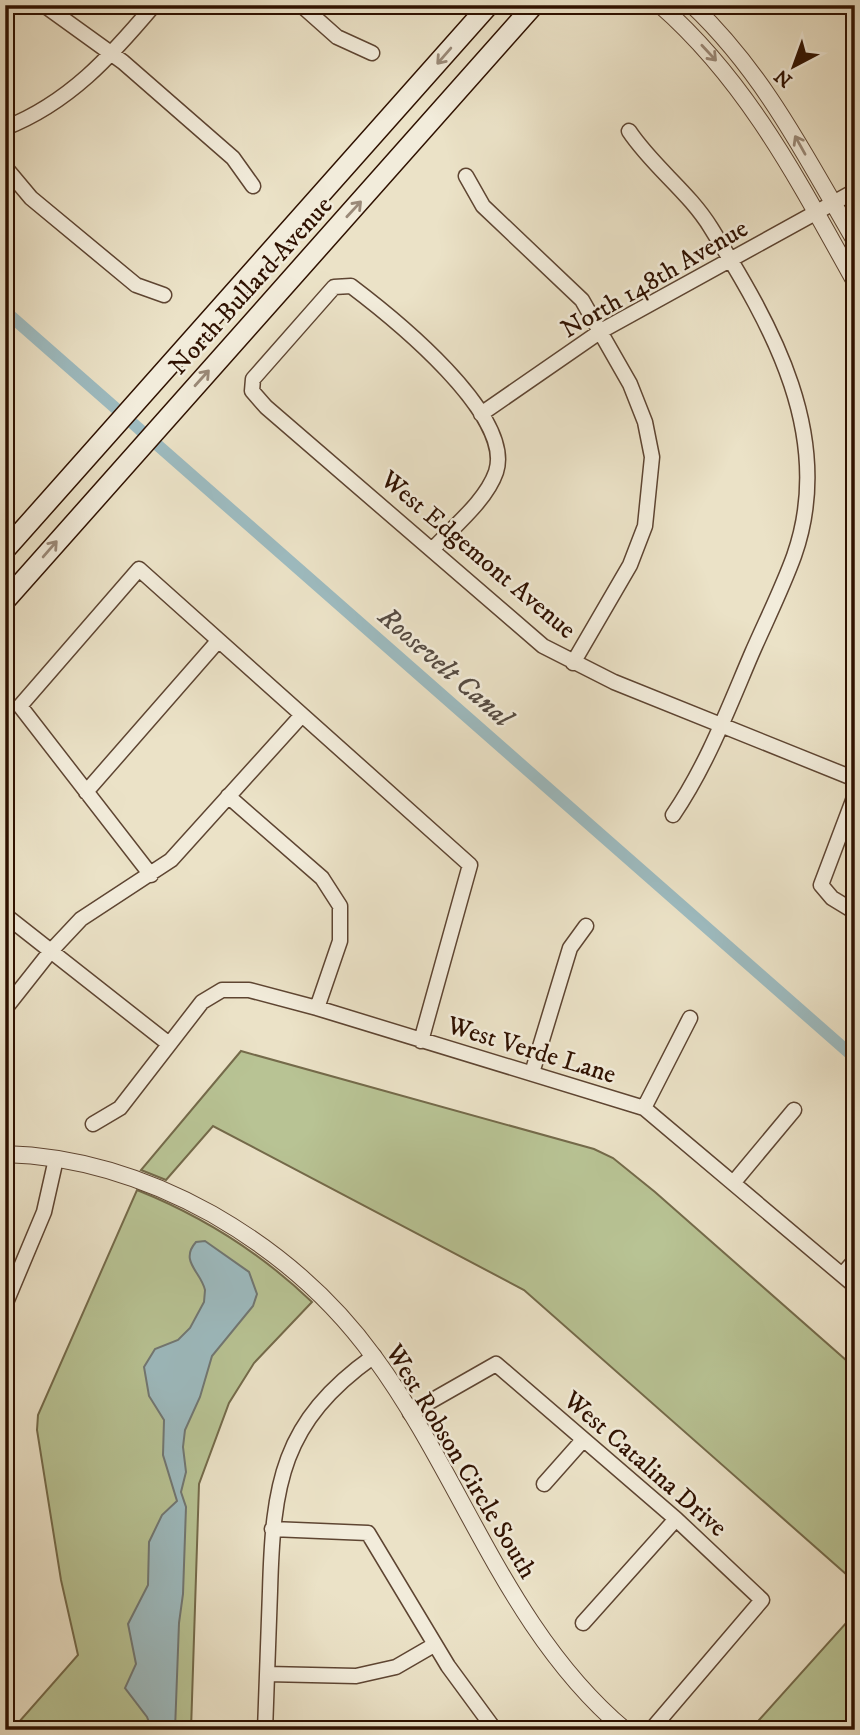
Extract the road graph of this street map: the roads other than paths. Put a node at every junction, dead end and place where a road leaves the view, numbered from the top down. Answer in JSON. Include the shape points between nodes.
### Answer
{"nodes":[{"id":1,"x":44,"y":5,"type":"edge"},
{"id":2,"x":154,"y":5,"type":"edge"},
{"id":3,"x":301,"y":5,"type":"edge"},
{"id":4,"x":489,"y":5,"type":"edge"},
{"id":5,"x":534,"y":5,"type":"edge"},
{"id":6,"x":660,"y":5,"type":"edge"},
{"id":7,"x":692,"y":5,"type":"edge"},
{"id":8,"x":372,"y":53,"type":"dead end"},
{"id":9,"x":112,"y":54,"type":"junction"},
{"id":10,"x":5,"y":128,"type":"edge"},
{"id":11,"x":629,"y":131,"type":"dead end"},
{"id":12,"x":5,"y":167,"type":"edge"},
{"id":13,"x":466,"y":176,"type":"dead end"},
{"id":14,"x":253,"y":186,"type":"dead end"},
{"id":15,"x":855,"y":191,"type":"edge"},
{"id":16,"x":833,"y":204,"type":"junction"},
{"id":17,"x":817,"y":214,"type":"junction"},
{"id":18,"x":855,"y":241,"type":"edge"},
{"id":19,"x":730,"y":261,"type":"junction"},
{"id":20,"x":855,"y":282,"type":"edge"},
{"id":21,"x":164,"y":295,"type":"dead end"},
{"id":22,"x":601,"y":331,"type":"junction"},
{"id":23,"x":481,"y":414,"type":"junction"},
{"id":24,"x":5,"y":550,"type":"edge"},
{"id":25,"x":432,"y":550,"type":"junction"},
{"id":26,"x":5,"y":601,"type":"edge"},
{"id":27,"x":218,"y":641,"type":"junction"},
{"id":28,"x":573,"y":663,"type":"junction"},
{"id":29,"x":302,"y":715,"type":"junction"},
{"id":30,"x":721,"y":726,"type":"junction"},
{"id":31,"x":855,"y":779,"type":"edge"},
{"id":32,"x":86,"y":792,"type":"junction"},
{"id":33,"x":855,"y":794,"type":"edge"},
{"id":34,"x":228,"y":796,"type":"junction"},
{"id":35,"x":673,"y":815,"type":"dead end"},
{"id":36,"x":151,"y":875,"type":"junction"},
{"id":37,"x":855,"y":912,"type":"edge"},
{"id":38,"x":5,"y":915,"type":"edge"},
{"id":39,"x":586,"y":926,"type":"dead end"},
{"id":40,"x":50,"y":952,"type":"junction"},
{"id":41,"x":317,"y":1007,"type":"junction"},
{"id":42,"x":5,"y":1009,"type":"edge"},
{"id":43,"x":690,"y":1018,"type":"dead end"},
{"id":44,"x":421,"y":1041,"type":"junction"},
{"id":45,"x":169,"y":1044,"type":"junction"},
{"id":46,"x":532,"y":1073,"type":"junction"},
{"id":47,"x":644,"y":1108,"type":"junction"},
{"id":48,"x":794,"y":1110,"type":"dead end"},
{"id":49,"x":93,"y":1124,"type":"dead end"},
{"id":50,"x":5,"y":1154,"type":"edge"},
{"id":51,"x":56,"y":1159,"type":"junction"},
{"id":52,"x":734,"y":1182,"type":"junction"},
{"id":53,"x":855,"y":1260,"type":"edge"},
{"id":54,"x":842,"y":1275,"type":"junction"},
{"id":55,"x":855,"y":1286,"type":"edge"},
{"id":56,"x":5,"y":1305,"type":"edge"},
{"id":57,"x":373,"y":1356,"type":"junction"},
{"id":58,"x":410,"y":1413,"type":"junction"},
{"id":59,"x":583,"y":1440,"type":"junction"},
{"id":60,"x":544,"y":1484,"type":"dead end"},
{"id":61,"x":676,"y":1519,"type":"junction"},
{"id":62,"x":272,"y":1529,"type":"junction"},
{"id":63,"x":583,"y":1623,"type":"dead end"},
{"id":64,"x":435,"y":1645,"type":"junction"},
{"id":65,"x":267,"y":1674,"type":"junction"},
{"id":66,"x":265,"y":1730,"type":"edge"},
{"id":67,"x":495,"y":1730,"type":"edge"},
{"id":68,"x":625,"y":1730,"type":"edge"},
{"id":69,"x":651,"y":1730,"type":"edge"}],
"edges":[{"from":1,"to":9,"type":"street"},
{"from":2,"to":9,"type":"street"},
{"from":3,"to":8,"type":"street","via":[[337,37]]},
{"from":4,"to":24,"type":"main road","name":"North Bullard Avenue","one_way":true},
{"from":26,"to":5,"type":"main road","name":"North Bullard Avenue","one_way":true},
{"from":6,"to":17,"type":"street","one_way":true,"via":[[744,94]]},
{"from":16,"to":7,"type":"street","one_way":true,"via":[[761,83]]},
{"from":9,"to":10,"type":"street","via":[[64,97]]},
{"from":9,"to":14,"type":"street","via":[[233,158]]},
{"from":11,"to":19,"type":"street","via":[[645,155],[698,210]]},
{"from":12,"to":21,"type":"street","via":[[31,198],[135,285]]},
{"from":13,"to":22,"type":"street","via":[[483,206],[582,300]]},
{"from":15,"to":16,"type":"street","name":"North 148th Avenue"},
{"from":16,"to":17,"type":"street","name":"North 148th Avenue"},
{"from":16,"to":18,"type":"street"},
{"from":17,"to":19,"type":"street","name":"North 148th Avenue"},
{"from":17,"to":20,"type":"street"},
{"from":19,"to":22,"type":"street","name":"North 148th Avenue"},
{"from":19,"to":30,"type":"street","via":[[776,344],[796,392],[806,442],[806,476],[804,515],[794,554]]},
{"from":22,"to":23,"type":"street","name":"North 148th Avenue"},
{"from":22,"to":28,"type":"street","via":[[645,422],[652,457],[650,491],[645,526],[630,565]]},
{"from":23,"to":25,"type":"street","via":[[497,440],[497,470],[485,492]]},
{"from":23,"to":25,"type":"street","name":"West Edgemont Avenue","via":[[433,354],[343,284],[328,292],[253,379],[252,391]]},
{"from":25,"to":28,"type":"street","name":"West Edgemont Avenue","via":[[543,646]]},
{"from":27,"to":29,"type":"street","name":"West Verde Lane"},
{"from":27,"to":32,"type":"street"},
{"from":27,"to":32,"type":"street","name":"West Verde Lane","via":[[139,569],[20,706]]},
{"from":28,"to":30,"type":"street","name":"West Edgemont Avenue"},
{"from":29,"to":34,"type":"street"},
{"from":29,"to":44,"type":"street","name":"West Verde Lane","via":[[470,865]]},
{"from":30,"to":31,"type":"street","name":"West Edgemont Avenue"},
{"from":30,"to":35,"type":"street","via":[[691,789]]},
{"from":32,"to":36,"type":"street"},
{"from":33,"to":37,"type":"street","via":[[821,885]]},
{"from":34,"to":36,"type":"street","via":[[171,860]]},
{"from":34,"to":41,"type":"street","via":[[323,878],[340,906],[340,941]]},
{"from":36,"to":40,"type":"street","via":[[81,919]]},
{"from":38,"to":40,"type":"street"},
{"from":39,"to":46,"type":"street","via":[[570,948]]},
{"from":40,"to":42,"type":"street"},
{"from":40,"to":45,"type":"street"},
{"from":41,"to":44,"type":"street"},
{"from":41,"to":45,"type":"street","via":[[248,990],[222,990],[202,1002]]},
{"from":43,"to":47,"type":"street"},
{"from":44,"to":46,"type":"street","name":"West Verde Lane"},
{"from":45,"to":49,"type":"street","via":[[120,1108]]},
{"from":46,"to":47,"type":"street","name":"West Verde Lane"},
{"from":47,"to":52,"type":"street","name":"West Verde Lane"},
{"from":48,"to":52,"type":"street"},
{"from":50,"to":51,"type":"street","name":"West Robson Circle South"},
{"from":51,"to":56,"type":"street","via":[[44,1212]]},
{"from":51,"to":57,"type":"street","name":"West Robson Circle South","via":[[166,1190],[223,1221],[311,1287]]},
{"from":52,"to":54,"type":"street","name":"West Verde Lane"},
{"from":53,"to":54,"type":"street"},
{"from":54,"to":55,"type":"street","name":"West Verde Lane"},
{"from":57,"to":58,"type":"street","name":"West Robson Circle South"},
{"from":57,"to":62,"type":"street","via":[[329,1393],[300,1432],[281,1478]]},
{"from":58,"to":59,"type":"street","name":"West Catalina Drive","via":[[496,1364]]},
{"from":58,"to":68,"type":"street","name":"West Robson Circle South","via":[[537,1633],[575,1681]]},
{"from":59,"to":60,"type":"street"},
{"from":59,"to":61,"type":"street","name":"West Catalina Drive"},
{"from":61,"to":63,"type":"street"},
{"from":61,"to":69,"type":"street","name":"West Catalina Drive","via":[[762,1600]]},
{"from":62,"to":64,"type":"street","via":[[368,1532]]},
{"from":62,"to":65,"type":"street"},
{"from":64,"to":65,"type":"street","via":[[396,1667],[355,1676]]},
{"from":64,"to":67,"type":"street"},
{"from":65,"to":66,"type":"street"}]}
